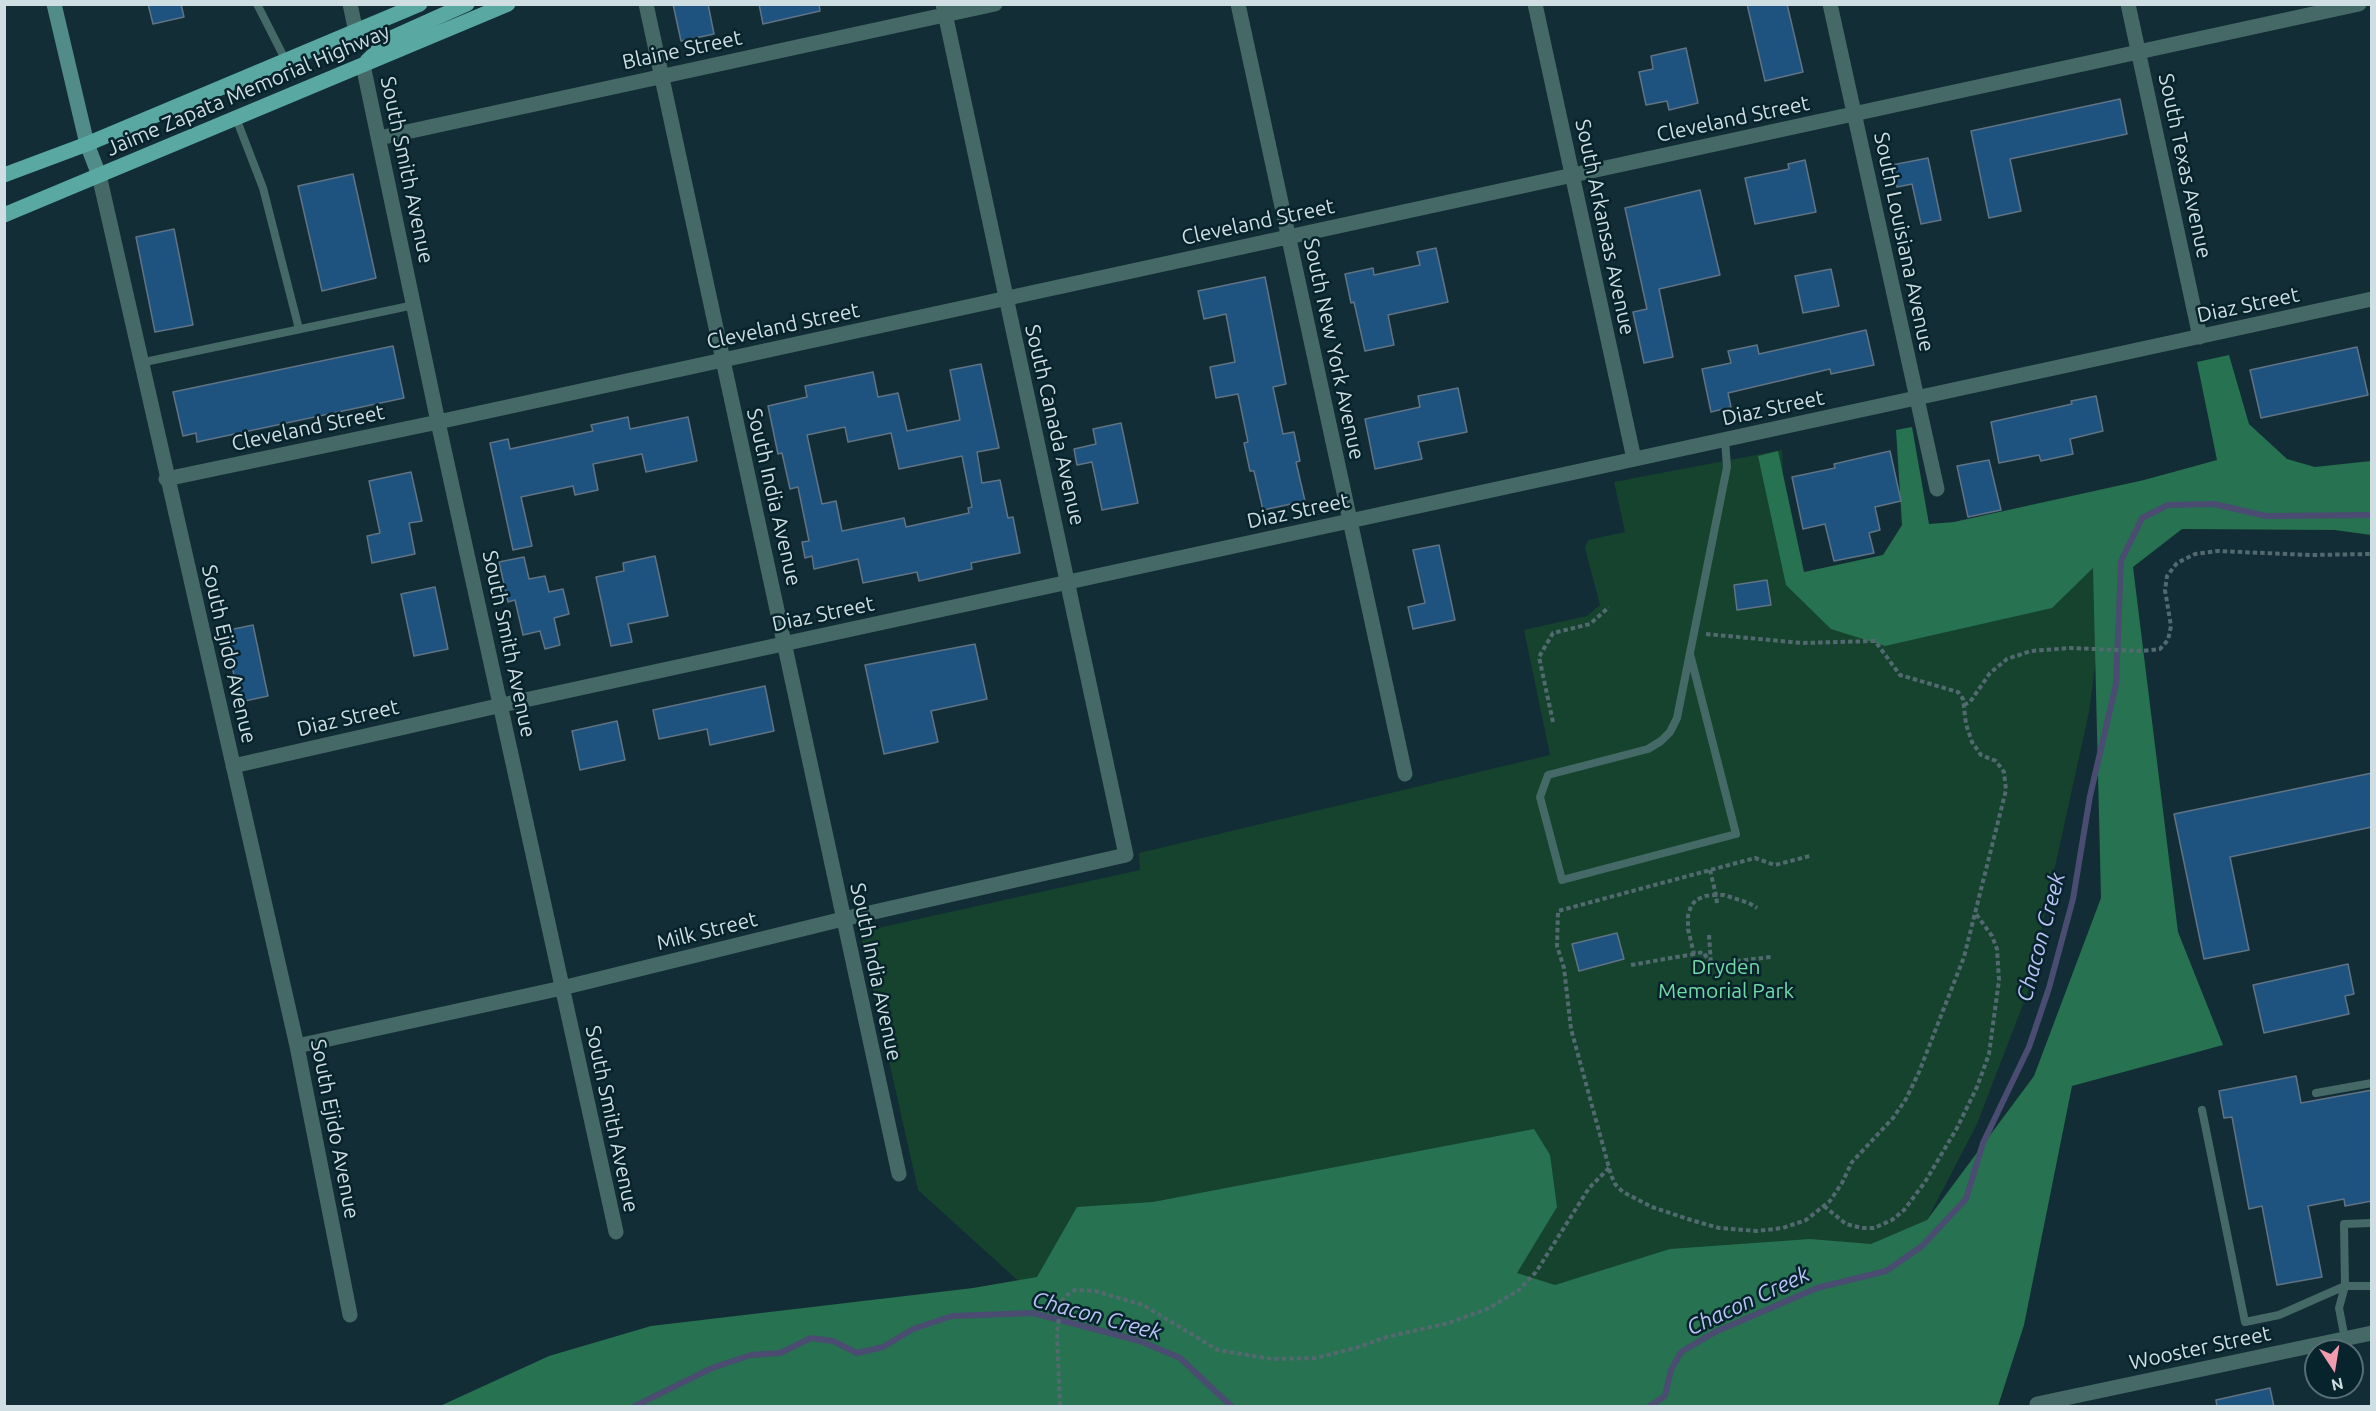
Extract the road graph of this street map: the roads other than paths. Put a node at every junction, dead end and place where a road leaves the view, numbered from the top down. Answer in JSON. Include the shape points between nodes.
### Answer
{"nodes":[{"id":1,"x":54,"y":4,"type":"edge"},
{"id":2,"x":257,"y":4,"type":"edge"},
{"id":3,"x":350,"y":4,"type":"edge"},
{"id":4,"x":420,"y":4,"type":"edge"},
{"id":5,"x":467,"y":4,"type":"edge"},
{"id":6,"x":508,"y":4,"type":"edge"},
{"id":7,"x":646,"y":4,"type":"edge"},
{"id":8,"x":995,"y":4,"type":"edge"},
{"id":9,"x":1238,"y":4,"type":"edge"},
{"id":10,"x":1535,"y":4,"type":"edge"},
{"id":11,"x":1830,"y":4,"type":"edge"},
{"id":12,"x":2128,"y":4,"type":"edge"},
{"id":13,"x":2359,"y":4,"type":"edge"},
{"id":14,"x":944,"y":10,"type":"edge"},
{"id":15,"x":356,"y":32,"type":"junction"},
{"id":16,"x":2138,"y":52,"type":"junction"},
{"id":17,"x":286,"y":61,"type":"junction"},
{"id":18,"x":363,"y":65,"type":"junction"},
{"id":19,"x":660,"y":76,"type":"junction"},
{"id":20,"x":1855,"y":114,"type":"junction"},
{"id":21,"x":236,"y":118,"type":"junction"},
{"id":22,"x":379,"y":138,"type":"junction"},
{"id":23,"x":87,"y":144,"type":"junction"},
{"id":24,"x":1572,"y":175,"type":"junction"},
{"id":25,"x":4,"y":176,"type":"edge"},
{"id":26,"x":99,"y":176,"type":"junction"},
{"id":27,"x":4,"y":215,"type":"edge"},
{"id":28,"x":1288,"y":237,"type":"junction"},
{"id":29,"x":1005,"y":299,"type":"junction"},
{"id":30,"x":2372,"y":299,"type":"edge"},
{"id":31,"x":414,"y":305,"type":"junction"},
{"id":32,"x":299,"y":329,"type":"junction"},
{"id":33,"x":2200,"y":337,"type":"junction"},
{"id":34,"x":722,"y":360,"type":"junction"},
{"id":35,"x":140,"y":363,"type":"junction"},
{"id":36,"x":1917,"y":398,"type":"junction"},
{"id":37,"x":438,"y":422,"type":"junction"},
{"id":38,"x":1725,"y":441,"type":"junction"},
{"id":39,"x":1634,"y":459,"type":"junction"},
{"id":40,"x":166,"y":479,"type":"junction"},
{"id":41,"x":1937,"y":489,"type":"dead end"},
{"id":42,"x":1351,"y":521,"type":"junction"},
{"id":43,"x":1068,"y":582,"type":"junction"},
{"id":44,"x":785,"y":643,"type":"junction"},
{"id":45,"x":1690,"y":654,"type":"junction"},
{"id":46,"x":502,"y":705,"type":"junction"},
{"id":47,"x":233,"y":766,"type":"junction"},
{"id":48,"x":1405,"y":774,"type":"dead end"},
{"id":49,"x":1126,"y":855,"type":"joint"},
{"id":50,"x":843,"y":919,"type":"junction"},
{"id":51,"x":562,"y":988,"type":"junction"},
{"id":52,"x":297,"y":1046,"type":"junction"},
{"id":53,"x":2372,"y":1083,"type":"edge"},
{"id":54,"x":2316,"y":1093,"type":"dead end"},
{"id":55,"x":2202,"y":1110,"type":"dead end"},
{"id":56,"x":899,"y":1174,"type":"dead end"},
{"id":57,"x":2372,"y":1223,"type":"edge"},
{"id":58,"x":616,"y":1232,"type":"dead end"},
{"id":59,"x":2345,"y":1286,"type":"junction"},
{"id":60,"x":2372,"y":1286,"type":"edge"},
{"id":61,"x":350,"y":1315,"type":"dead end"},
{"id":62,"x":2372,"y":1333,"type":"edge"},
{"id":63,"x":2345,"y":1339,"type":"joint"},
{"id":64,"x":2304,"y":1348,"type":"edge"},
{"id":65,"x":2037,"y":1404,"type":"dead end"}],
"edges":[{"from":1,"to":23,"type":"main road","name":"South Ejido Avenue"},
{"from":2,"to":17,"type":"lane"},
{"from":3,"to":15,"type":"street"},
{"from":4,"to":15,"type":"main road","name":"Jaime Zapata Memorial Highway"},
{"from":5,"to":18,"type":"main road","via":[[391,38]]},
{"from":6,"to":18,"type":"main road","name":"Jaime Zapata Memorial Highway"},
{"from":7,"to":19,"type":"street","name":"South India Avenue"},
{"from":8,"to":14,"type":"street","name":"Blaine Street"},
{"from":9,"to":28,"type":"street","name":"South New York Avenue"},
{"from":10,"to":24,"type":"street","name":"South Arkansas Avenue"},
{"from":11,"to":20,"type":"street","name":"South Louisiana Avenue"},
{"from":12,"to":16,"type":"street","name":"South Texas Avenue"},
{"from":13,"to":16,"type":"street","name":"Cleveland Street"},
{"from":14,"to":19,"type":"street","name":"Blaine Street"},
{"from":14,"to":29,"type":"street","name":"South Canada Avenue"},
{"from":15,"to":17,"type":"main road","name":"Jaime Zapata Memorial Highway"},
{"from":16,"to":20,"type":"street","name":"Cleveland Street"},
{"from":16,"to":33,"type":"street","name":"South Texas Avenue"},
{"from":17,"to":23,"type":"main road","name":"Jaime Zapata Memorial Highway"},
{"from":18,"to":21,"type":"main road","name":"Jaime Zapata Memorial Highway"},
{"from":18,"to":22,"type":"street","name":"South Smith Avenue"},
{"from":19,"to":22,"type":"street","name":"Blaine Street"},
{"from":19,"to":34,"type":"street","name":"South India Avenue"},
{"from":20,"to":24,"type":"street","name":"Cleveland Street"},
{"from":20,"to":36,"type":"street","name":"South Louisiana Avenue"},
{"from":21,"to":26,"type":"main road","name":"Jaime Zapata Memorial Highway"},
{"from":21,"to":32,"type":"lane","via":[[263,188]]},
{"from":22,"to":31,"type":"street","name":"South Smith Avenue"},
{"from":23,"to":25,"type":"main road","name":"Jaime Zapata Memorial Highway"},
{"from":23,"to":26,"type":"main road","name":"South Ejido Avenue"},
{"from":24,"to":28,"type":"street","name":"Cleveland Street"},
{"from":24,"to":39,"type":"street","name":"South Arkansas Avenue"},
{"from":26,"to":27,"type":"main road","name":"Jaime Zapata Memorial Highway"},
{"from":26,"to":35,"type":"street","name":"South Ejido Avenue"},
{"from":28,"to":29,"type":"street","name":"Cleveland Street"},
{"from":28,"to":42,"type":"street","name":"South New York Avenue"},
{"from":29,"to":34,"type":"street","name":"Cleveland Street"},
{"from":29,"to":43,"type":"street","name":"South Canada Avenue"},
{"from":30,"to":33,"type":"street","name":"Diaz Street"},
{"from":31,"to":32,"type":"lane"},
{"from":31,"to":37,"type":"street","name":"South Smith Avenue"},
{"from":32,"to":35,"type":"lane"},
{"from":33,"to":36,"type":"street","name":"Diaz Street"},
{"from":34,"to":37,"type":"street","name":"Cleveland Street"},
{"from":34,"to":44,"type":"street","name":"South India Avenue"},
{"from":35,"to":40,"type":"street","name":"South Ejido Avenue"},
{"from":36,"to":38,"type":"street","name":"Diaz Street"},
{"from":36,"to":41,"type":"street","name":"South Louisiana Avenue"},
{"from":37,"to":40,"type":"street","name":"Cleveland Street"},
{"from":37,"to":46,"type":"street","name":"South Smith Avenue"},
{"from":38,"to":39,"type":"street","name":"Diaz Street"},
{"from":38,"to":45,"type":"lane","via":[[1727,467]]},
{"from":39,"to":42,"type":"street","name":"Diaz Street"},
{"from":40,"to":47,"type":"street","name":"South Ejido Avenue"},
{"from":42,"to":43,"type":"street","name":"Diaz Street"},
{"from":42,"to":48,"type":"street","name":"South New York Avenue"},
{"from":43,"to":44,"type":"street","name":"Diaz Street"},
{"from":43,"to":49,"type":"street","name":"South Canada Avenue"},
{"from":44,"to":46,"type":"street","name":"Diaz Street"},
{"from":44,"to":50,"type":"street","name":"South India Avenue"},
{"from":45,"to":45,"type":"lane","via":[[1736,834],[1562,880],[1540,797],[1548,775],[1648,749],[1661,741],[1677,718]]},
{"from":46,"to":47,"type":"street","name":"Diaz Street"},
{"from":46,"to":51,"type":"street","name":"South Smith Avenue"},
{"from":47,"to":52,"type":"street","name":"South Ejido Avenue"},
{"from":49,"to":50,"type":"street","name":"Milk Street"},
{"from":50,"to":51,"type":"street","name":"Milk Street"},
{"from":50,"to":56,"type":"street","name":"South India Avenue"},
{"from":51,"to":52,"type":"street","name":"Milk Street"},
{"from":51,"to":58,"type":"street","name":"South Smith Avenue"},
{"from":52,"to":61,"type":"street","name":"South Ejido Avenue"},
{"from":53,"to":54,"type":"lane"},
{"from":55,"to":59,"type":"lane","via":[[2245,1322],[2279,1315]]},
{"from":57,"to":59,"type":"lane","via":[[2344,1224]]},
{"from":59,"to":60,"type":"lane"},
{"from":59,"to":63,"type":"lane","via":[[2339,1308]]},
{"from":62,"to":63,"type":"street","name":"Wooster Street"},
{"from":64,"to":65,"type":"street","name":"Wooster Street"}]}
